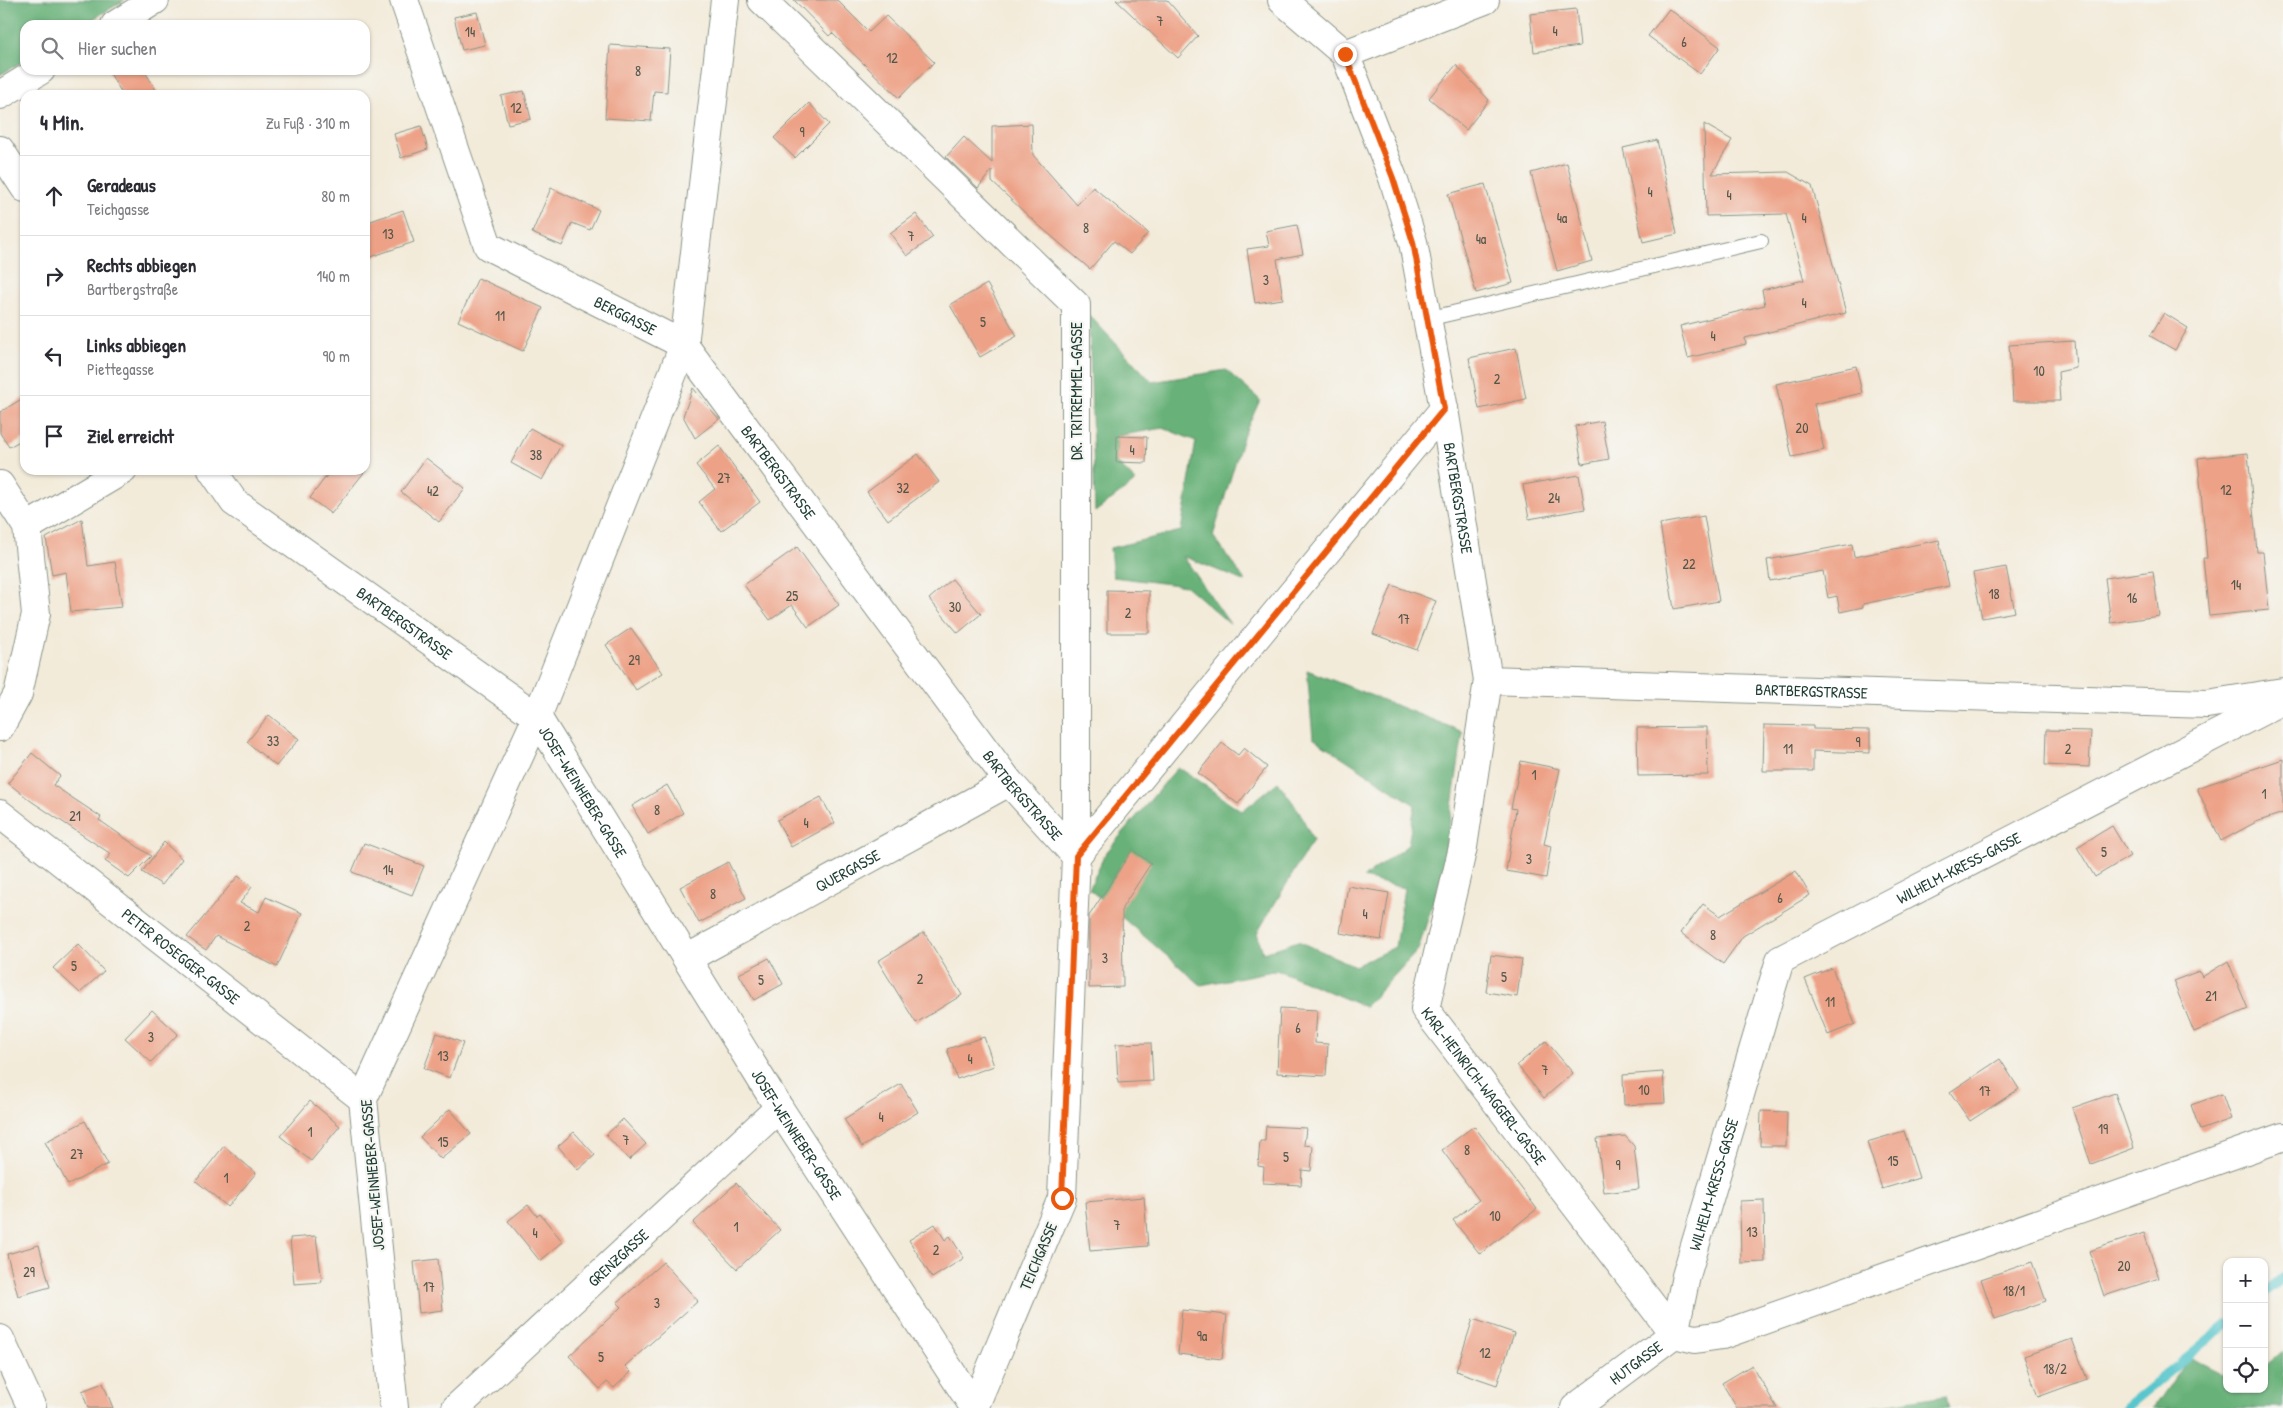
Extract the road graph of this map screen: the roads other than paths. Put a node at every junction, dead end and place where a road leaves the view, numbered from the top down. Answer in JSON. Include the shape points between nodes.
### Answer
{"nodes":[{"id":1,"x":155,"y":0,"type":"edge"},
{"id":2,"x":404,"y":0,"type":"edge"},
{"id":3,"x":725,"y":0,"type":"edge"},
{"id":4,"x":762,"y":0,"type":"edge"},
{"id":5,"x":1282,"y":0,"type":"edge"},
{"id":6,"x":1484,"y":0,"type":"edge"},
{"id":7,"x":123,"y":20,"type":"edge"},
{"id":8,"x":1345,"y":54,"type":"junction"},
{"id":9,"x":33,"y":75,"type":"edge"},
{"id":10,"x":0,"y":95,"type":"edge"},
{"id":11,"x":0,"y":150,"type":"edge"},
{"id":12,"x":20,"y":180,"type":"edge"},
{"id":13,"x":1761,"y":241,"type":"dead end"},
{"id":14,"x":1427,"y":319,"type":"junction"},
{"id":15,"x":684,"y":346,"type":"junction"},
{"id":16,"x":1444,"y":409,"type":"junction"},
{"id":17,"x":115,"y":475,"type":"edge"},
{"id":18,"x":215,"y":475,"type":"edge"},
{"id":19,"x":0,"y":485,"type":"edge"},
{"id":20,"x":27,"y":527,"type":"junction"},
{"id":21,"x":1488,"y":680,"type":"junction"},
{"id":22,"x":2283,"y":692,"type":"edge"},
{"id":23,"x":2283,"y":700,"type":"edge"},
{"id":24,"x":537,"y":716,"type":"junction"},
{"id":25,"x":0,"y":728,"type":"edge"},
{"id":26,"x":1009,"y":782,"type":"junction"},
{"id":27,"x":0,"y":814,"type":"edge"},
{"id":28,"x":1076,"y":856,"type":"junction"},
{"id":29,"x":688,"y":958,"type":"junction"},
{"id":30,"x":363,"y":1098,"type":"junction"},
{"id":31,"x":779,"y":1108,"type":"junction"},
{"id":32,"x":2283,"y":1137,"type":"edge"},
{"id":33,"x":1674,"y":1334,"type":"junction"},
{"id":34,"x":0,"y":1339,"type":"edge"},
{"id":35,"x":974,"y":1407,"type":"edge"},
{"id":36,"x":32,"y":1408,"type":"edge"},
{"id":37,"x":394,"y":1408,"type":"edge"},
{"id":38,"x":456,"y":1408,"type":"edge"},
{"id":39,"x":1575,"y":1408,"type":"edge"}],
"edges":[{"from":1,"to":7,"type":"street"},
{"from":2,"to":15,"type":"street","name":"BERGGASSE","via":[[488,246]]},
{"from":3,"to":15,"type":"street"},
{"from":4,"to":28,"type":"street","name":"DR. TRITREMMEL-GASSE","via":[[1076,305]]},
{"from":5,"to":8,"type":"street"},
{"from":6,"to":8,"type":"street"},
{"from":8,"to":14,"type":"street","via":[[1393,178],[1413,242]]},
{"from":9,"to":10,"type":"street"},
{"from":11,"to":12,"type":"street"},
{"from":13,"to":14,"type":"lane"},
{"from":14,"to":16,"type":"street"},
{"from":15,"to":24,"type":"street"},
{"from":15,"to":26,"type":"street","name":"BARTBERGSTRASSE"},
{"from":16,"to":21,"type":"street","name":"BARTBERGSTRASSE"},
{"from":16,"to":28,"type":"street","name":"BARTBERGSTRASSE"},
{"from":17,"to":20,"type":"street"},
{"from":18,"to":24,"type":"street","name":"BARTBERGSTRASSE","via":[[234,502]]},
{"from":19,"to":20,"type":"street"},
{"from":20,"to":25,"type":"street","via":[[36,614],[18,694]]},
{"from":21,"to":22,"type":"street","name":"BARTBERGSTRASSE","via":[[2208,704]]},
{"from":21,"to":33,"type":"street","name":"KARL-HEINRICH-WAGGERL-GASSE","via":[[1463,847],[1425,1009]]},
{"from":23,"to":33,"type":"street","name":"WILHELM-KRESS-GASSE","via":[[1780,960],[1686,1276]]},
{"from":24,"to":29,"type":"street","name":"JOSEF-WEINHEBER-GASSE"},
{"from":24,"to":30,"type":"street","name":"JOSEF-WEINHEBER-GASSE"},
{"from":26,"to":28,"type":"street","name":"BARTBERGSTRASSE"},
{"from":26,"to":29,"type":"street","name":"QUERGASSE"},
{"from":27,"to":30,"type":"street","name":"PETER ROSEGGER-GASSE"},
{"from":28,"to":35,"type":"street","name":"TEICHGASSE","via":[[1062,1198]]},
{"from":29,"to":31,"type":"street","name":"JOSEF-WEINHEBER-GASSE"},
{"from":30,"to":37,"type":"street","name":"JOSEF-WEINHEBER-GASSE"},
{"from":31,"to":35,"type":"street","name":"JOSEF-WEINHEBER-GASSE"},
{"from":31,"to":38,"type":"street","name":"GRENZGASSE"},
{"from":32,"to":33,"type":"street","via":[[1722,1335],[1695,1339]]},
{"from":33,"to":39,"type":"street","name":"HUTGASSE"},
{"from":34,"to":36,"type":"street"}]}
